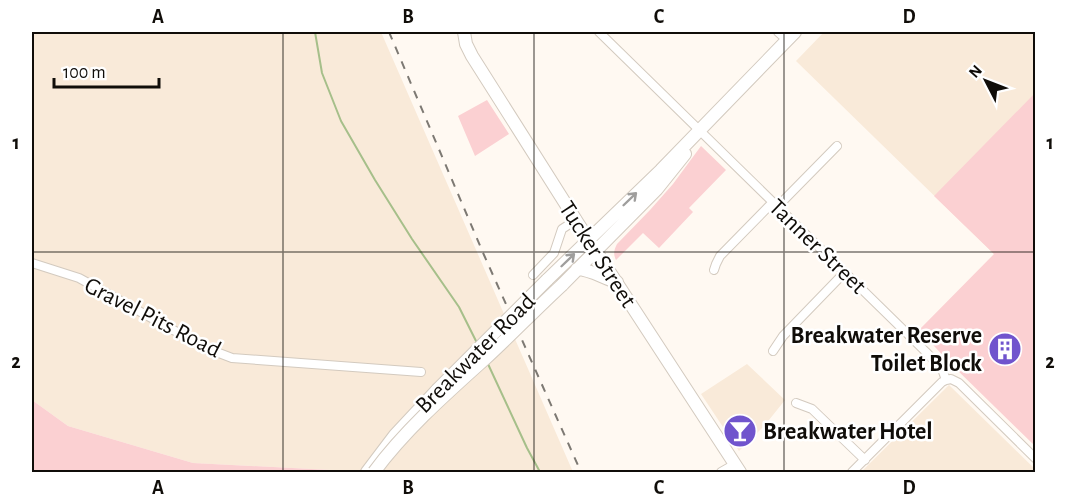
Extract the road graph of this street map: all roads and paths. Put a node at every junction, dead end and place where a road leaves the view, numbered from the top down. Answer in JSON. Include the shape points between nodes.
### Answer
{"nodes":[{"id":1,"x":464,"y":32,"type":"edge"},
{"id":2,"x":599,"y":32,"type":"edge"},
{"id":3,"x":786,"y":34,"type":"edge"},
{"id":4,"x":699,"y":130,"type":"junction"},
{"id":5,"x":837,"y":146,"type":"dead end"},
{"id":6,"x":775,"y":204,"type":"junction"},
{"id":7,"x":576,"y":220,"type":"junction"},
{"id":8,"x":592,"y":245,"type":"junction"},
{"id":9,"x":32,"y":263,"type":"edge"},
{"id":10,"x":577,"y":269,"type":"junction"},
{"id":11,"x":714,"y":270,"type":"dead end"},
{"id":12,"x":845,"y":272,"type":"junction"},
{"id":13,"x":532,"y":275,"type":"dead end"},
{"id":14,"x":617,"y":282,"type":"junction"},
{"id":15,"x":773,"y":351,"type":"dead end"},
{"id":16,"x":421,"y":372,"type":"dead end"},
{"id":17,"x":946,"y":380,"type":"junction"},
{"id":18,"x":796,"y":403,"type":"dead end"},
{"id":19,"x":1035,"y":459,"type":"edge"},
{"id":20,"x":865,"y":460,"type":"junction"},
{"id":21,"x":737,"y":468,"type":"edge"},
{"id":22,"x":367,"y":472,"type":"edge"},
{"id":23,"x":374,"y":472,"type":"edge"},
{"id":24,"x":722,"y":472,"type":"edge"},
{"id":25,"x":852,"y":472,"type":"edge"}],
"edges":[{"from":1,"to":7,"type":"main road","name":"Tucker Street","via":[[472,56]]},
{"from":2,"to":4,"type":"street","name":"Tanner Street"},
{"from":3,"to":4,"type":"main road"},
{"from":4,"to":6,"type":"street","name":"Tanner Street"},
{"from":4,"to":8,"type":"main road"},
{"from":5,"to":6,"type":"street"},
{"from":6,"to":11,"type":"street","via":[[720,256]]},
{"from":6,"to":12,"type":"street","name":"Tanner Street"},
{"from":7,"to":8,"type":"main road","name":"Tucker Street"},
{"from":7,"to":13,"type":"street","via":[[562,230],[555,253]]},
{"from":8,"to":10,"type":"main road","name":"Breakwater Road"},
{"from":8,"to":14,"type":"main road","name":"Tucker Street"},
{"from":22,"to":8,"type":"main road","name":"Breakwater Road","one_way":true,"bridge":true,"via":[[415,412],[547,280]]},
{"from":9,"to":16,"type":"street","name":"Gravel Pits Road","via":[[79,278],[206,348],[232,358]]},
{"from":10,"to":14,"type":"main road"},
{"from":10,"to":23,"type":"main road","name":"Breakwater Road","bridge":true,"via":[[433,406]]},
{"from":12,"to":15,"type":"street"},
{"from":12,"to":17,"type":"street","name":"Tanner Street","via":[[938,363]]},
{"from":14,"to":21,"type":"main road","name":"Tucker Street"},
{"from":17,"to":19,"type":"street","name":"Tanner Street","via":[[959,383]]},
{"from":17,"to":20,"type":"street"},
{"from":18,"to":20,"type":"street","via":[[812,409]]},
{"from":20,"to":25,"type":"street"},
{"from":21,"to":24,"type":"street"}]}
